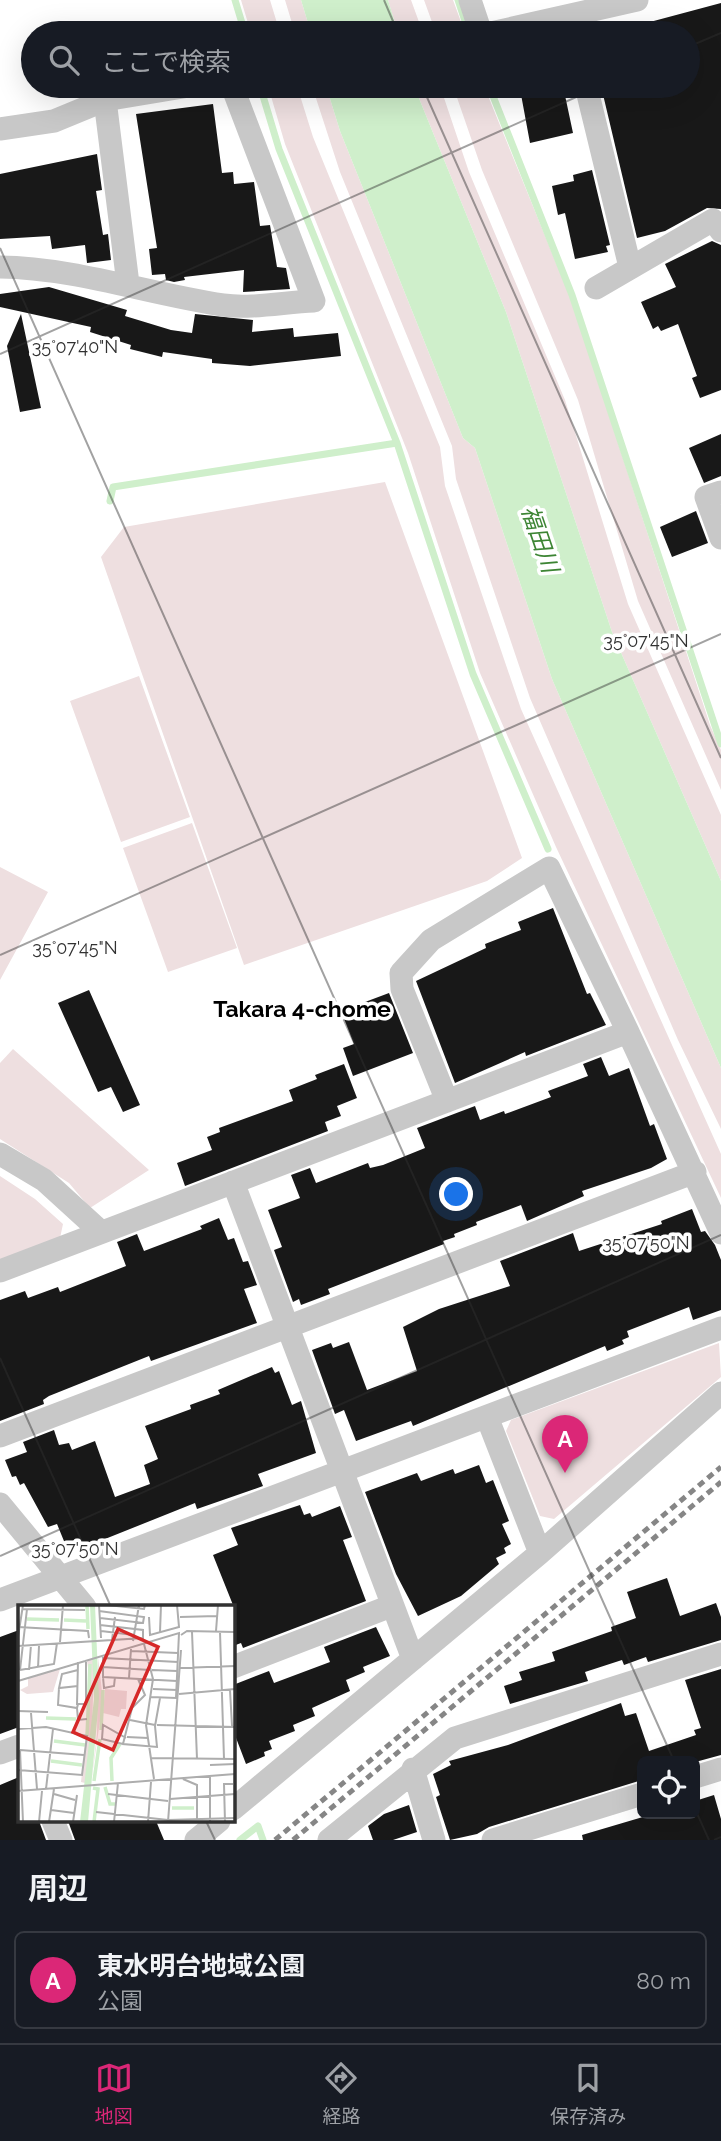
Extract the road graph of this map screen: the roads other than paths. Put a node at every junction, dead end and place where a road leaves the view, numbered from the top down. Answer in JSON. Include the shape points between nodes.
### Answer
{"nodes":[{"id":1,"x":470,"y":0,"type":"edge"},
{"id":2,"x":637,"y":0,"type":"edge"},
{"id":3,"x":477,"y":21,"type":"edge"},
{"id":4,"x":579,"y":21,"type":"edge"},
{"id":5,"x":117,"y":98,"type":"edge"},
{"id":6,"x":237,"y":98,"type":"edge"},
{"id":7,"x":589,"y":98,"type":"edge"},
{"id":8,"x":105,"y":100,"type":"junction"},
{"id":9,"x":0,"y":129,"type":"edge"},
{"id":10,"x":721,"y":231,"type":"edge"},
{"id":11,"x":0,"y":267,"type":"edge"},
{"id":12,"x":630,"y":267,"type":"junction"},
{"id":13,"x":128,"y":284,"type":"junction"},
{"id":14,"x":596,"y":288,"type":"dead end"},
{"id":15,"x":721,"y":492,"type":"edge"},
{"id":16,"x":721,"y":538,"type":"edge"},
{"id":17,"x":628,"y":1032,"type":"junction"},
{"id":18,"x":447,"y":1101,"type":"junction"},
{"id":19,"x":0,"y":1154,"type":"edge"},
{"id":20,"x":695,"y":1172,"type":"junction"},
{"id":21,"x":233,"y":1182,"type":"junction"},
{"id":22,"x":101,"y":1232,"type":"junction"},
{"id":23,"x":721,"y":1233,"type":"edge"},
{"id":24,"x":0,"y":1270,"type":"edge"},
{"id":25,"x":287,"y":1327,"type":"junction"},
{"id":26,"x":721,"y":1328,"type":"edge"},
{"id":27,"x":721,"y":1393,"type":"edge"},
{"id":28,"x":487,"y":1417,"type":"junction"},
{"id":29,"x":0,"y":1436,"type":"edge"},
{"id":30,"x":342,"y":1472,"type":"junction"},
{"id":31,"x":0,"y":1504,"type":"edge"},
{"id":32,"x":540,"y":1553,"type":"junction"},
{"id":33,"x":60,"y":1576,"type":"junction"},
{"id":34,"x":0,"y":1600,"type":"edge"},
{"id":35,"x":83,"y":1605,"type":"edge"},
{"id":36,"x":391,"y":1606,"type":"junction"},
{"id":37,"x":721,"y":1654,"type":"edge"},
{"id":38,"x":413,"y":1659,"type":"junction"},
{"id":39,"x":234,"y":1667,"type":"edge"},
{"id":40,"x":18,"y":1746,"type":"edge"},
{"id":41,"x":0,"y":1753,"type":"edge"},
{"id":42,"x":413,"y":1769,"type":"junction"},
{"id":43,"x":721,"y":1769,"type":"edge"},
{"id":44,"x":700,"y":1775,"type":"edge"},
{"id":45,"x":637,"y":1796,"type":"edge"},
{"id":46,"x":237,"y":1797,"type":"edge"},
{"id":47,"x":53,"y":1822,"type":"edge"},
{"id":48,"x":218,"y":1822,"type":"edge"},
{"id":49,"x":61,"y":1840,"type":"edge"},
{"id":50,"x":196,"y":1840,"type":"edge"},
{"id":51,"x":329,"y":1840,"type":"edge"},
{"id":52,"x":434,"y":1840,"type":"edge"},
{"id":53,"x":493,"y":1840,"type":"edge"}],
"edges":[{"from":1,"to":3,"type":"street"},
{"from":2,"to":4,"type":"street"},
{"from":5,"to":8,"type":"street"},
{"from":6,"to":13,"type":"street","via":[[314,301],[225,305]]},
{"from":7,"to":12,"type":"street"},
{"from":8,"to":9,"type":"street","via":[[54,121]]},
{"from":8,"to":13,"type":"street"},
{"from":10,"to":12,"type":"street","via":[[713,219]]},
{"from":11,"to":13,"type":"street","via":[[30,267]]},
{"from":12,"to":14,"type":"street"},
{"from":15,"to":16,"type":"street","via":[[706,497]]},
{"from":17,"to":18,"type":"street"},
{"from":17,"to":18,"type":"street","via":[[549,868],[431,940],[401,973],[401,989]]},
{"from":17,"to":20,"type":"street"},
{"from":18,"to":21,"type":"street"},
{"from":19,"to":22,"type":"street","via":[[44,1180]]},
{"from":20,"to":23,"type":"street"},
{"from":20,"to":25,"type":"street"},
{"from":21,"to":22,"type":"street"},
{"from":21,"to":25,"type":"street"},
{"from":22,"to":24,"type":"street"},
{"from":25,"to":29,"type":"street"},
{"from":25,"to":30,"type":"street"},
{"from":26,"to":28,"type":"street"},
{"from":27,"to":32,"type":"street"},
{"from":28,"to":30,"type":"street"},
{"from":28,"to":32,"type":"street"},
{"from":30,"to":33,"type":"street"},
{"from":30,"to":36,"type":"street"},
{"from":31,"to":33,"type":"street"},
{"from":32,"to":38,"type":"street"},
{"from":33,"to":34,"type":"street"},
{"from":33,"to":35,"type":"street"},
{"from":36,"to":38,"type":"street"},
{"from":36,"to":39,"type":"street"},
{"from":37,"to":42,"type":"street","via":[[455,1738]]},
{"from":38,"to":46,"type":"street"},
{"from":40,"to":41,"type":"street"},
{"from":42,"to":51,"type":"street"},
{"from":42,"to":52,"type":"street"},
{"from":43,"to":44,"type":"street"},
{"from":45,"to":53,"type":"street"},
{"from":47,"to":49,"type":"street"},
{"from":48,"to":50,"type":"street"}]}
